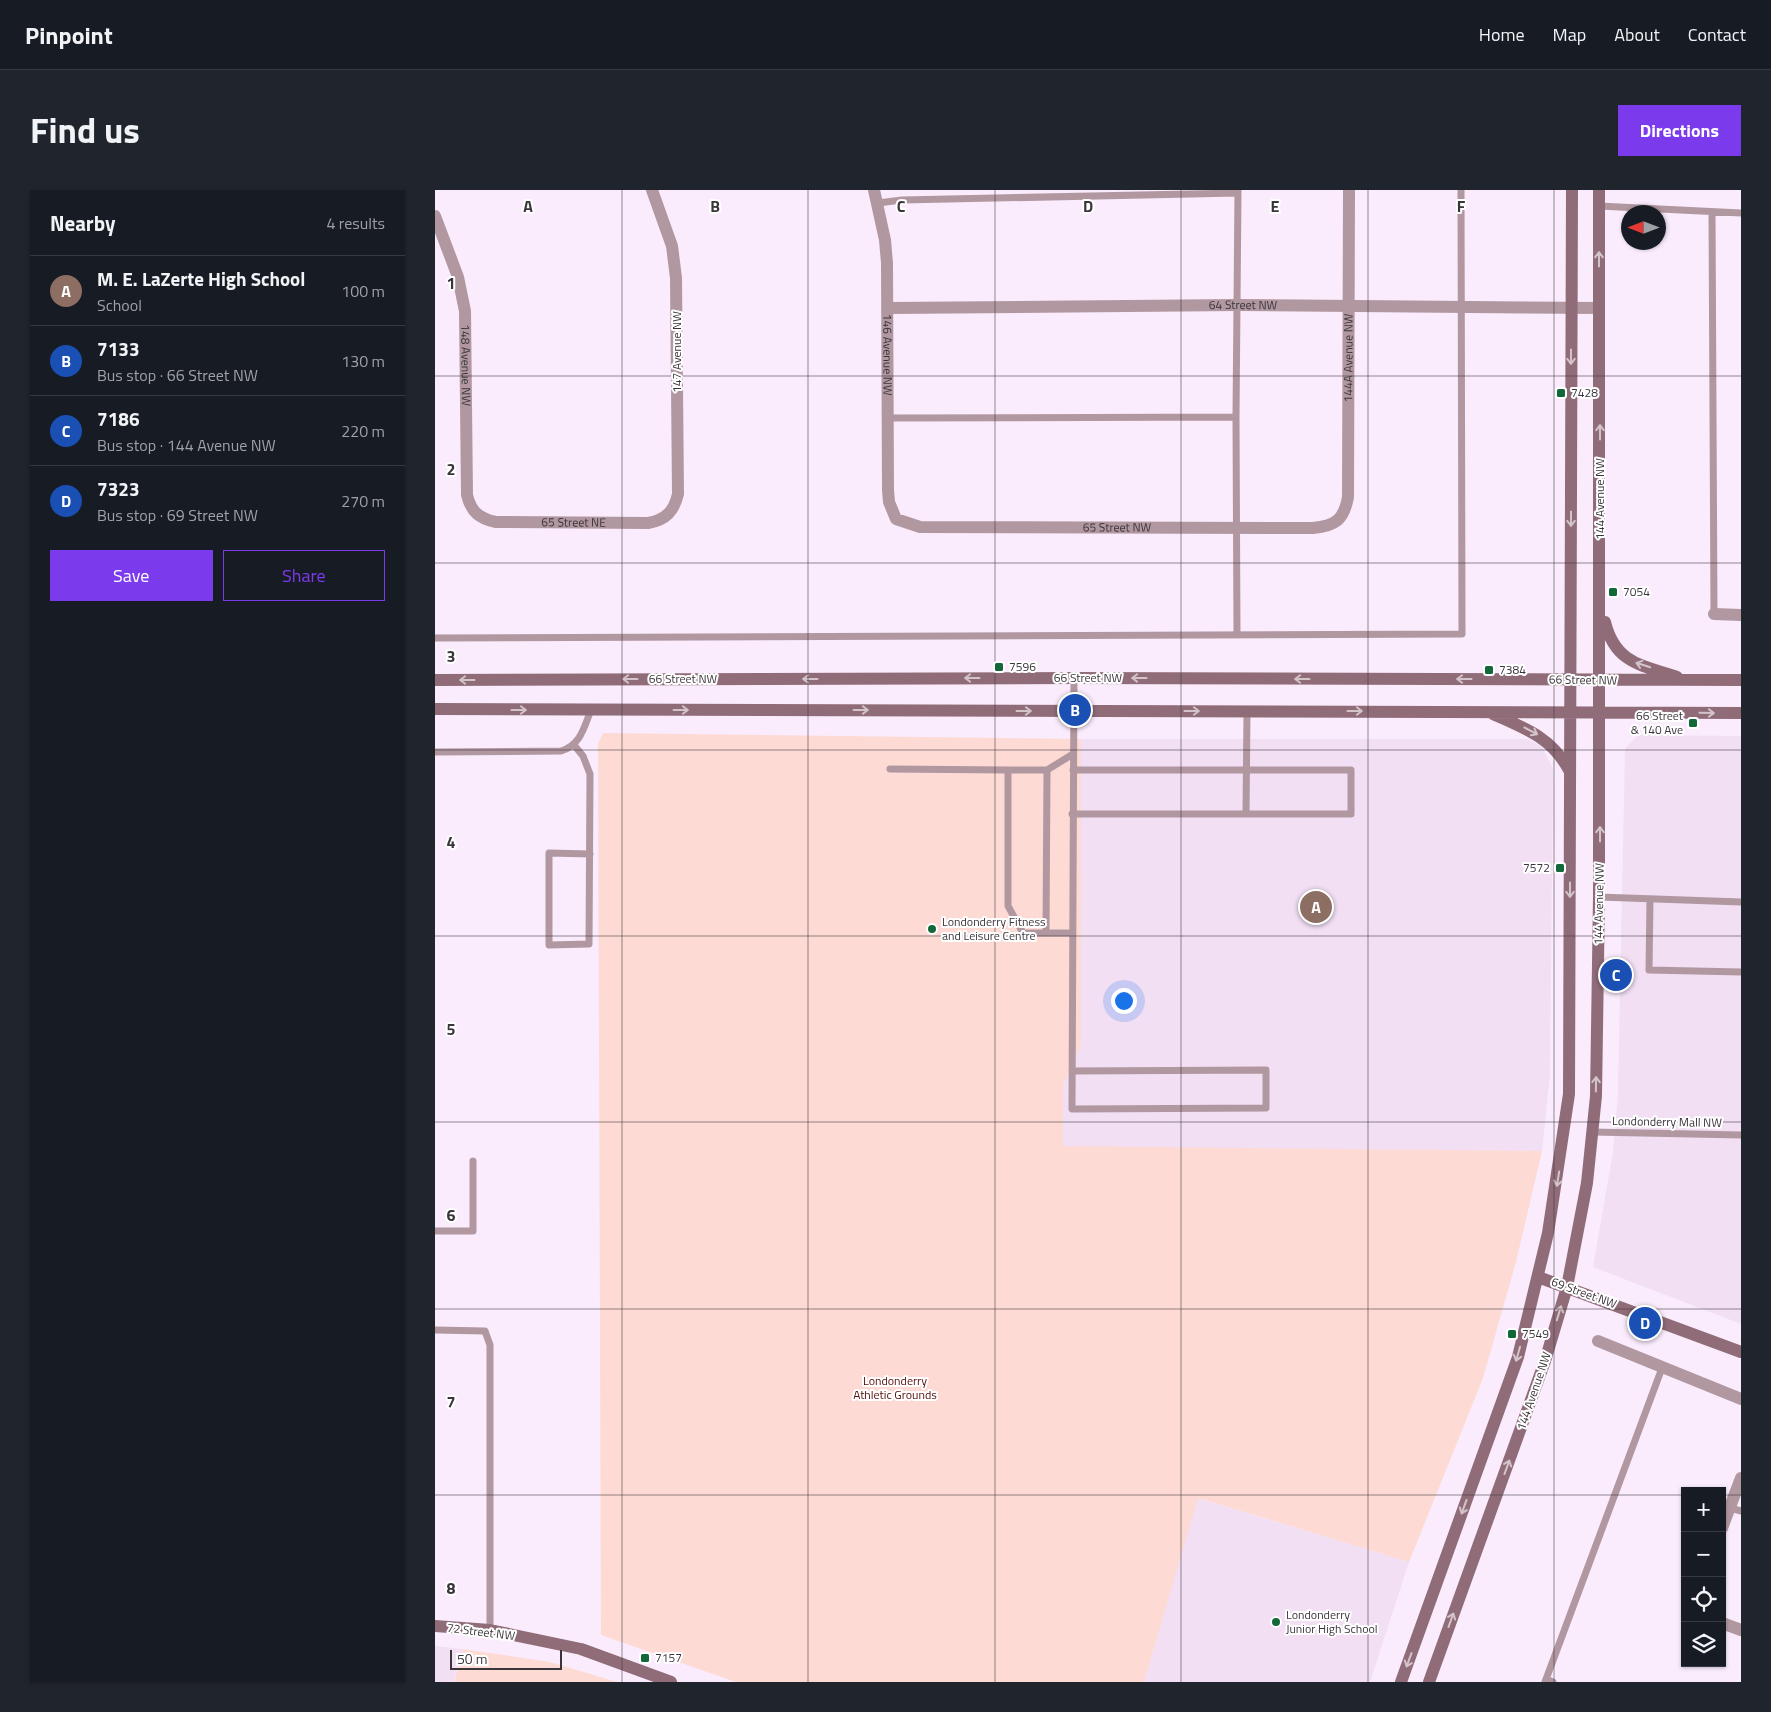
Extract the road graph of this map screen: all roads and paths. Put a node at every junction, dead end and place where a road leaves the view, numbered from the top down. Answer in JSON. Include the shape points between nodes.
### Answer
{"nodes":[{"id":1,"x":652,"y":190,"type":"edge"},
{"id":2,"x":874,"y":190,"type":"edge"},
{"id":3,"x":1349,"y":190,"type":"edge"},
{"id":4,"x":1461,"y":190,"type":"edge"},
{"id":5,"x":1572,"y":190,"type":"edge"},
{"id":6,"x":1599,"y":190,"type":"edge"},
{"id":7,"x":1238,"y":192,"type":"edge"},
{"id":8,"x":878,"y":203,"type":"junction"},
{"id":9,"x":1599,"y":206,"type":"junction"},
{"id":10,"x":1712,"y":212,"type":"junction"},
{"id":11,"x":1741,"y":213,"type":"edge"},
{"id":12,"x":435,"y":216,"type":"edge"},
{"id":13,"x":1238,"y":305,"type":"junction"},
{"id":14,"x":1349,"y":307,"type":"junction"},
{"id":15,"x":887,"y":308,"type":"junction"},
{"id":16,"x":1460,"y":308,"type":"junction"},
{"id":17,"x":1571,"y":308,"type":"junction"},
{"id":18,"x":1599,"y":308,"type":"junction"},
{"id":19,"x":1236,"y":417,"type":"junction"},
{"id":20,"x":888,"y":418,"type":"junction"},
{"id":21,"x":669,"y":515,"type":"joint"},
{"id":22,"x":477,"y":516,"type":"joint"},
{"id":23,"x":896,"y":519,"type":"joint"},
{"id":24,"x":1338,"y":522,"type":"joint"},
{"id":25,"x":1236,"y":528,"type":"junction"},
{"id":26,"x":1600,"y":604,"type":"junction"},
{"id":27,"x":1714,"y":614,"type":"joint"},
{"id":28,"x":1741,"y":615,"type":"edge"},
{"id":29,"x":1237,"y":635,"type":"junction"},
{"id":30,"x":435,"y":638,"type":"edge"},
{"id":31,"x":1074,"y":678,"type":"junction"},
{"id":32,"x":1571,"y":679,"type":"junction"},
{"id":33,"x":435,"y":680,"type":"edge"},
{"id":34,"x":1600,"y":680,"type":"junction"},
{"id":35,"x":1741,"y":680,"type":"edge"},
{"id":36,"x":1689,"y":681,"type":"junction"},
{"id":37,"x":435,"y":709,"type":"edge"},
{"id":38,"x":591,"y":710,"type":"junction"},
{"id":39,"x":1074,"y":711,"type":"junction"},
{"id":40,"x":1247,"y":711,"type":"junction"},
{"id":41,"x":1486,"y":711,"type":"junction"},
{"id":42,"x":1571,"y":711,"type":"junction"},
{"id":43,"x":1600,"y":712,"type":"junction"},
{"id":44,"x":1741,"y":713,"type":"edge"},
{"id":45,"x":574,"y":745,"type":"junction"},
{"id":46,"x":435,"y":752,"type":"edge"},
{"id":47,"x":1073,"y":754,"type":"junction"},
{"id":48,"x":890,"y":769,"type":"dead end"},
{"id":49,"x":1008,"y":770,"type":"junction"},
{"id":50,"x":1047,"y":770,"type":"junction"},
{"id":51,"x":1073,"y":770,"type":"junction"},
{"id":52,"x":1247,"y":770,"type":"junction"},
{"id":53,"x":1570,"y":772,"type":"junction"},
{"id":54,"x":1072,"y":814,"type":"junction"},
{"id":55,"x":1246,"y":814,"type":"junction"},
{"id":56,"x":590,"y":854,"type":"junction"},
{"id":57,"x":1599,"y":897,"type":"junction"},
{"id":58,"x":1650,"y":899,"type":"junction"},
{"id":59,"x":1741,"y":902,"type":"edge"},
{"id":60,"x":1046,"y":933,"type":"junction"},
{"id":61,"x":1071,"y":933,"type":"junction"},
{"id":62,"x":1741,"y":972,"type":"edge"},
{"id":63,"x":1072,"y":1071,"type":"junction"},
{"id":64,"x":1592,"y":1132,"type":"junction"},
{"id":65,"x":1741,"y":1135,"type":"edge"},
{"id":66,"x":473,"y":1161,"type":"dead end"},
{"id":67,"x":435,"y":1231,"type":"edge"},
{"id":68,"x":1538,"y":1278,"type":"junction"},
{"id":69,"x":1567,"y":1287,"type":"junction"},
{"id":70,"x":435,"y":1330,"type":"edge"},
{"id":71,"x":1598,"y":1341,"type":"dead end"},
{"id":72,"x":1741,"y":1352,"type":"edge"},
{"id":73,"x":1663,"y":1368,"type":"junction"},
{"id":74,"x":1741,"y":1399,"type":"edge"},
{"id":75,"x":1741,"y":1478,"type":"edge"},
{"id":76,"x":1735,"y":1510,"type":"edge"},
{"id":77,"x":1726,"y":1522,"type":"edge"},
{"id":78,"x":1726,"y":1624,"type":"edge"},
{"id":79,"x":435,"y":1626,"type":"edge"},
{"id":80,"x":490,"y":1630,"type":"junction"},
{"id":81,"x":1741,"y":1630,"type":"edge"},
{"id":82,"x":1548,"y":1681,"type":"edge"},
{"id":83,"x":671,"y":1682,"type":"edge"},
{"id":84,"x":1401,"y":1682,"type":"edge"},
{"id":85,"x":1429,"y":1682,"type":"edge"}],
"edges":[{"from":1,"to":21,"type":"street","name":"147 Avenue NW","via":[[671,246],[676,278],[678,494]]},
{"from":2,"to":8,"type":"street","name":"146 Avenue NW"},
{"from":3,"to":14,"type":"street","name":"144A Avenue NW"},
{"from":4,"to":16,"type":"lane"},
{"from":5,"to":17,"type":"street"},
{"from":6,"to":9,"type":"street","name":"144 Avenue NW"},
{"from":7,"to":8,"type":"lane"},
{"from":7,"to":13,"type":"lane"},
{"from":8,"to":15,"type":"street","name":"146 Avenue NW","via":[[885,240]]},
{"from":9,"to":10,"type":"lane"},
{"from":18,"to":9,"type":"street","name":"144 Avenue NW","one_way":true},
{"from":10,"to":11,"type":"lane"},
{"from":10,"to":27,"type":"lane"},
{"from":12,"to":22,"type":"street","name":"148 Avenue NW","via":[[458,277],[465,311],[467,495]]},
{"from":13,"to":14,"type":"street","name":"64 Street NW"},
{"from":13,"to":15,"type":"street","name":"64 Street NW"},
{"from":13,"to":19,"type":"lane"},
{"from":14,"to":16,"type":"street","name":"64 Street NW"},
{"from":14,"to":24,"type":"street","name":"144A Avenue NW","via":[[1348,497]]},
{"from":15,"to":20,"type":"street","name":"146 Avenue NW"},
{"from":16,"to":17,"type":"street","name":"64 Street NW"},
{"from":16,"to":29,"type":"lane","via":[[1462,634]]},
{"from":17,"to":18,"type":"street","name":"64 Street NW"},
{"from":17,"to":32,"type":"street","one_way":true},
{"from":26,"to":18,"type":"street","name":"144 Avenue NW","one_way":true},
{"from":19,"to":20,"type":"lane"},
{"from":19,"to":25,"type":"lane"},
{"from":20,"to":23,"type":"street","name":"146 Avenue NW","via":[[889,502]]},
{"from":21,"to":22,"type":"street","name":"65 Street NE","via":[[648,523],[496,522]]},
{"from":23,"to":25,"type":"street","name":"65 Street NW","via":[[920,527]]},
{"from":24,"to":25,"type":"street","name":"65 Street NW","via":[[1313,528]]},
{"from":25,"to":29,"type":"lane"},
{"from":26,"to":34,"type":"street","name":"144 Avenue NW"},
{"from":36,"to":26,"type":"street","one_way":true,"via":[[1621,656],[1611,641]]},
{"from":27,"to":28,"type":"street"},
{"from":29,"to":30,"type":"lane"},
{"from":32,"to":31,"type":"street","name":"66 Street NW","one_way":true},
{"from":31,"to":33,"type":"street","name":"66 Street NW","one_way":true},
{"from":31,"to":39,"type":"lane"},
{"from":32,"to":34,"type":"street","name":"66 Street NW"},
{"from":32,"to":42,"type":"street"},
{"from":34,"to":36,"type":"street","name":"66 Street NW"},
{"from":34,"to":43,"type":"street","name":"144 Avenue NW"},
{"from":35,"to":36,"type":"street","name":"66 Street NW"},
{"from":37,"to":38,"type":"street","one_way":true},
{"from":38,"to":39,"type":"street","one_way":true},
{"from":38,"to":45,"type":"lane"},
{"from":39,"to":40,"type":"street","one_way":true},
{"from":39,"to":47,"type":"lane"},
{"from":40,"to":41,"type":"street","one_way":true},
{"from":40,"to":52,"type":"lane"},
{"from":41,"to":42,"type":"street"},
{"from":41,"to":53,"type":"street","one_way":true,"via":[[1535,732],[1559,752]]},
{"from":42,"to":43,"type":"street"},
{"from":42,"to":53,"type":"street"},
{"from":43,"to":44,"type":"street","one_way":true},
{"from":57,"to":43,"type":"street","name":"144 Avenue NW","one_way":true},
{"from":45,"to":46,"type":"lane","via":[[553,752]]},
{"from":45,"to":56,"type":"lane","via":[[583,756],[590,774]]},
{"from":47,"to":50,"type":"lane"},
{"from":47,"to":51,"type":"lane"},
{"from":48,"to":49,"type":"lane"},
{"from":49,"to":50,"type":"lane"},
{"from":49,"to":60,"type":"lane","via":[[1008,906],[1023,933]]},
{"from":50,"to":60,"type":"lane"},
{"from":51,"to":52,"type":"lane"},
{"from":51,"to":54,"type":"lane"},
{"from":52,"to":55,"type":"lane"},
{"from":52,"to":55,"type":"lane","via":[[1351,770],[1351,814]]},
{"from":53,"to":68,"type":"street","one_way":true,"via":[[1569,1094],[1558,1179]]},
{"from":54,"to":55,"type":"lane"},
{"from":54,"to":61,"type":"lane"},
{"from":56,"to":56,"type":"lane","via":[[589,944],[549,945],[549,853]]},
{"from":57,"to":58,"type":"lane"},
{"from":64,"to":57,"type":"street","name":"144 Avenue NW","one_way":true,"via":[[1596,1096]]},
{"from":58,"to":59,"type":"lane"},
{"from":58,"to":62,"type":"lane","via":[[1649,970]]},
{"from":60,"to":61,"type":"lane"},
{"from":61,"to":63,"type":"lane"},
{"from":63,"to":63,"type":"lane","via":[[1266,1070],[1266,1108],[1072,1109]]},
{"from":64,"to":65,"type":"lane","name":"Londonderry Mall NW"},
{"from":64,"to":69,"type":"street","name":"144 Avenue NW","via":[[1587,1183]]},
{"from":66,"to":67,"type":"lane","via":[[473,1231]]},
{"from":68,"to":69,"type":"street","name":"69 Street NW"},
{"from":68,"to":84,"type":"street","one_way":true,"via":[[1518,1357]]},
{"from":69,"to":72,"type":"street","name":"69 Street NW"},
{"from":85,"to":69,"type":"street","name":"144 Avenue NW","one_way":true,"via":[[1545,1361]]},
{"from":70,"to":80,"type":"lane","via":[[485,1331],[490,1345]]},
{"from":71,"to":73,"type":"street"},
{"from":73,"to":74,"type":"street"},
{"from":73,"to":82,"type":"lane"},
{"from":75,"to":76,"type":"street"},
{"from":76,"to":77,"type":"street"},
{"from":78,"to":81,"type":"street"},
{"from":79,"to":80,"type":"street","name":"72 Street NW"},
{"from":80,"to":83,"type":"street","name":"72 Street NW","via":[[581,1649]]}]}
